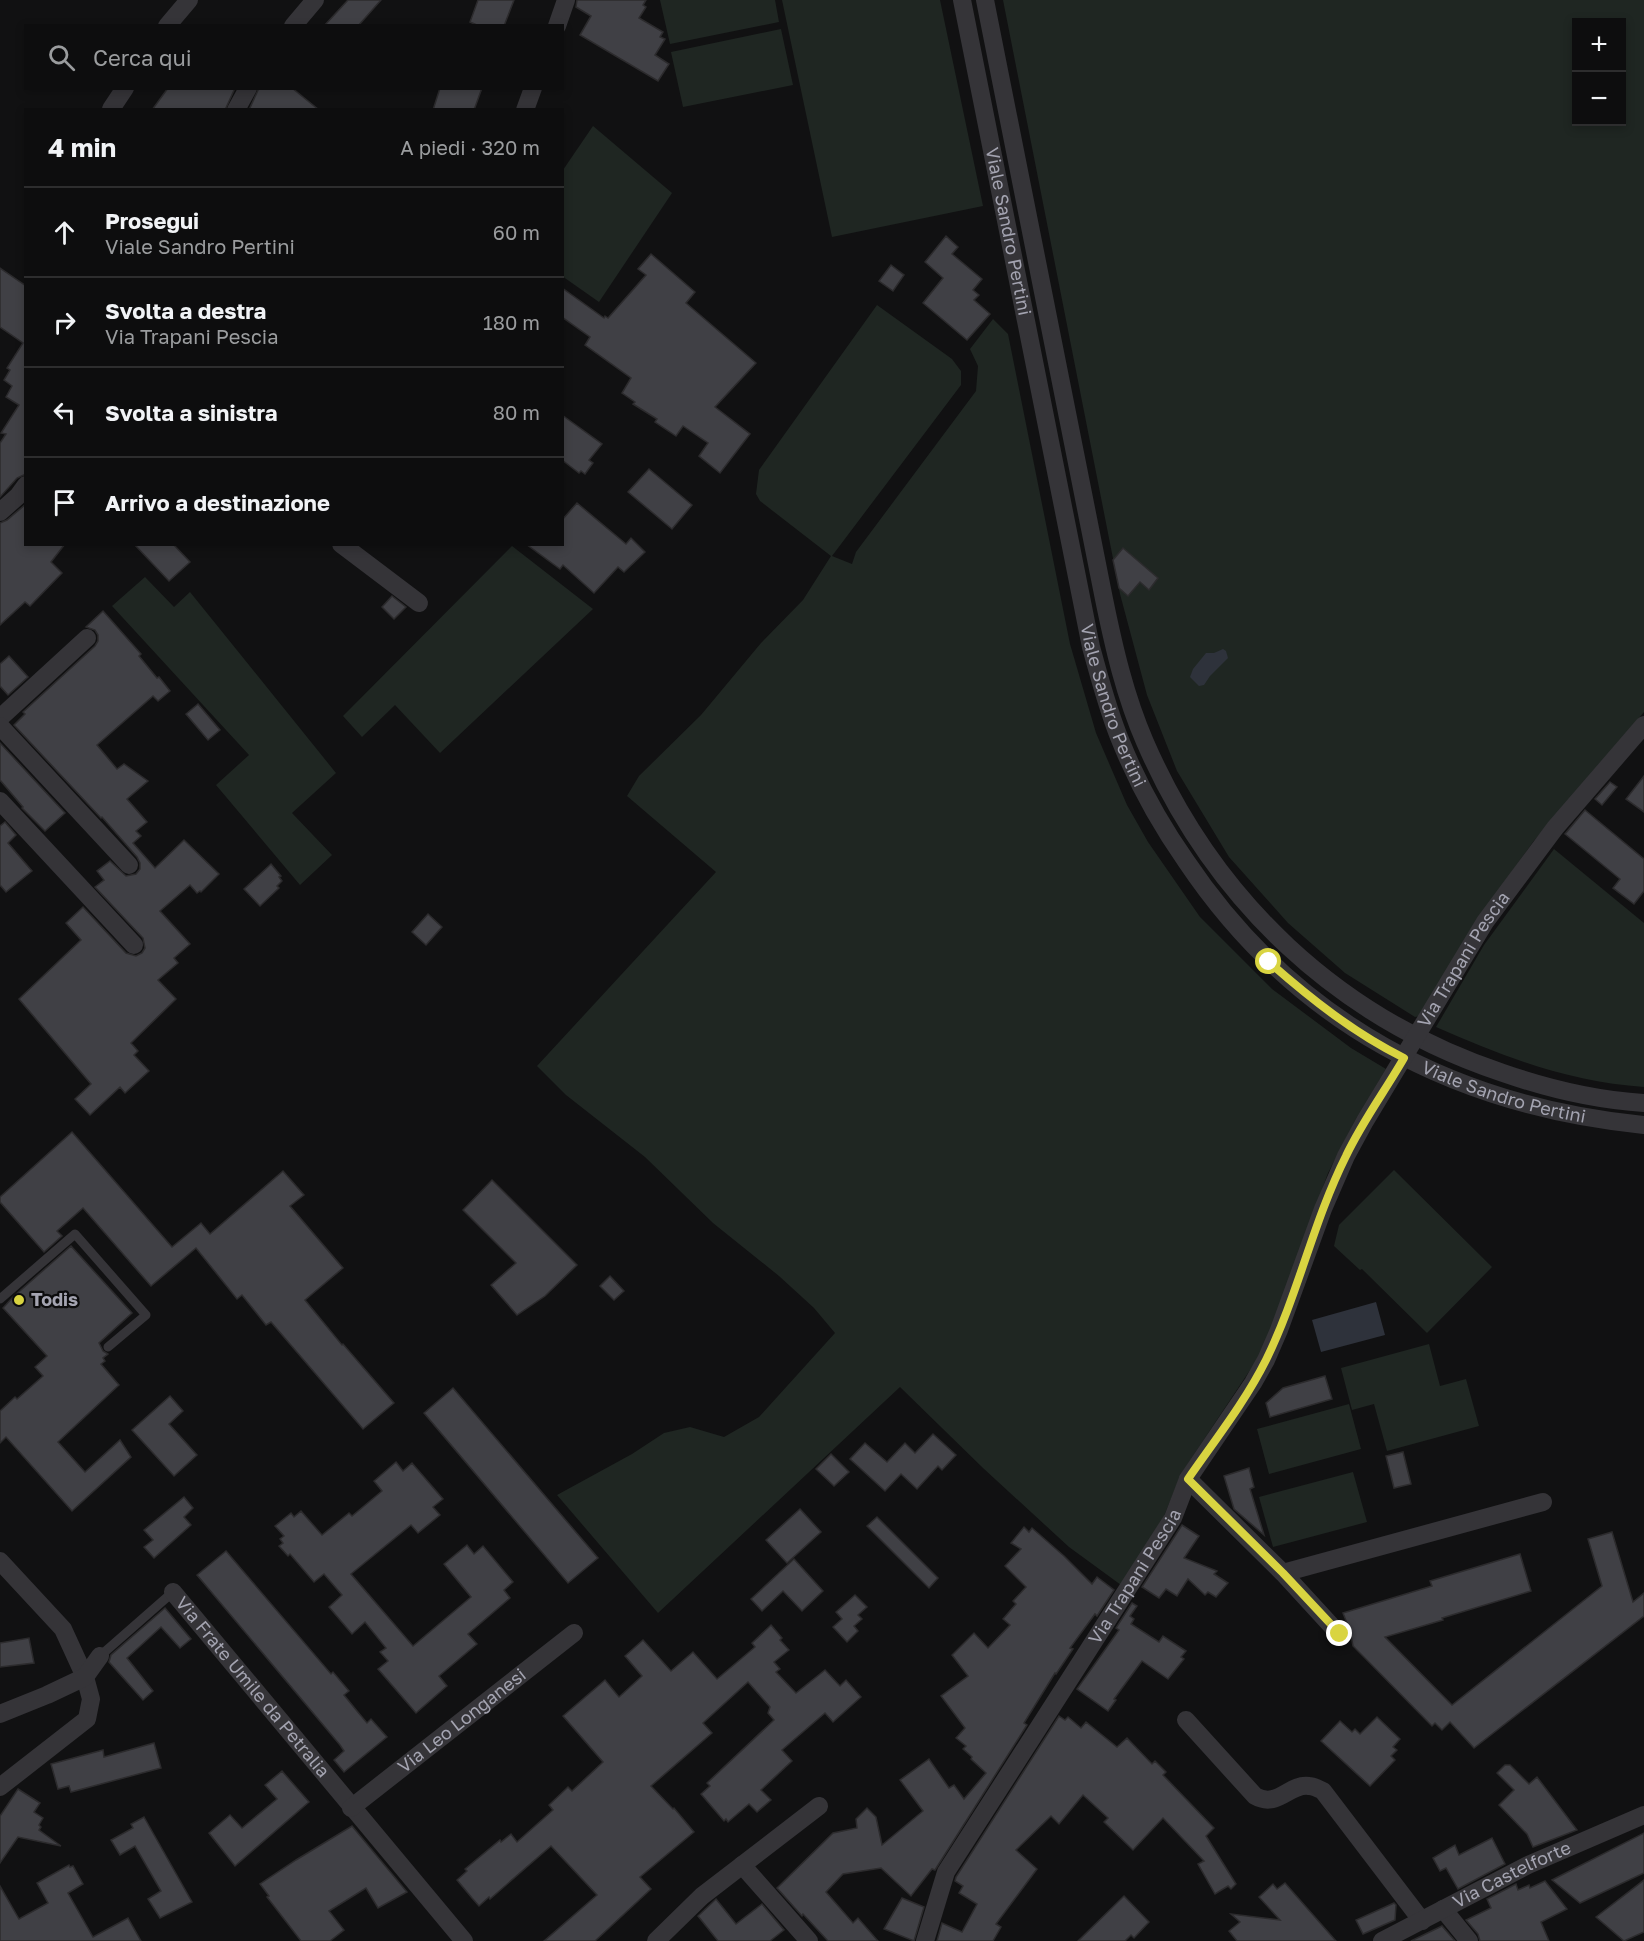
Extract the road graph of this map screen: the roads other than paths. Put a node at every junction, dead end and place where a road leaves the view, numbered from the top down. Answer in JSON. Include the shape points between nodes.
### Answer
{"nodes":[{"id":1,"x":189,"y":0,"type":"edge"},
{"id":2,"x":315,"y":0,"type":"edge"},
{"id":3,"x":566,"y":0,"type":"edge"},
{"id":4,"x":962,"y":0,"type":"edge"},
{"id":5,"x":986,"y":0,"type":"edge"},
{"id":6,"x":169,"y":24,"type":"edge"},
{"id":7,"x":295,"y":24,"type":"edge"},
{"id":8,"x":558,"y":24,"type":"edge"},
{"id":9,"x":124,"y":90,"type":"edge"},
{"id":10,"x":247,"y":90,"type":"edge"},
{"id":11,"x":532,"y":90,"type":"edge"},
{"id":12,"x":112,"y":108,"type":"edge"},
{"id":13,"x":237,"y":108,"type":"edge"},
{"id":14,"x":526,"y":108,"type":"edge"},
{"id":15,"x":24,"y":488,"type":"edge"},
{"id":16,"x":0,"y":512,"type":"edge"},
{"id":17,"x":344,"y":546,"type":"edge"},
{"id":18,"x":419,"y":603,"type":"dead end"},
{"id":19,"x":87,"y":638,"type":"dead end"},
{"id":20,"x":0,"y":718,"type":"edge"},
{"id":21,"x":1644,"y":725,"type":"edge"},
{"id":22,"x":0,"y":726,"type":"edge"},
{"id":23,"x":0,"y":801,"type":"edge"},
{"id":24,"x":129,"y":866,"type":"dead end"},
{"id":25,"x":134,"y":945,"type":"dead end"},
{"id":26,"x":1416,"y":1038,"type":"junction"},
{"id":27,"x":1404,"y":1058,"type":"junction"},
{"id":28,"x":1644,"y":1103,"type":"edge"},
{"id":29,"x":1644,"y":1125,"type":"edge"},
{"id":30,"x":0,"y":1299,"type":"edge"},
{"id":31,"x":108,"y":1347,"type":"dead end"},
{"id":32,"x":1188,"y":1479,"type":"junction"},
{"id":33,"x":1543,"y":1502,"type":"dead end"},
{"id":34,"x":0,"y":1561,"type":"edge"},
{"id":35,"x":1283,"y":1573,"type":"junction"},
{"id":36,"x":173,"y":1592,"type":"joint"},
{"id":37,"x":574,"y":1634,"type":"dead end"},
{"id":38,"x":1340,"y":1634,"type":"dead end"},
{"id":39,"x":100,"y":1656,"type":"joint"},
{"id":40,"x":85,"y":1677,"type":"junction"},
{"id":41,"x":0,"y":1714,"type":"edge"},
{"id":42,"x":1186,"y":1719,"type":"dead end"},
{"id":43,"x":0,"y":1788,"type":"edge"},
{"id":44,"x":819,"y":1806,"type":"dead end"},
{"id":45,"x":351,"y":1808,"type":"junction"},
{"id":46,"x":1644,"y":1815,"type":"edge"},
{"id":47,"x":742,"y":1865,"type":"junction"},
{"id":48,"x":1443,"y":1909,"type":"junction"},
{"id":49,"x":1422,"y":1921,"type":"junction"},
{"id":50,"x":464,"y":1941,"type":"edge"},
{"id":51,"x":656,"y":1941,"type":"edge"},
{"id":52,"x":809,"y":1941,"type":"edge"},
{"id":53,"x":925,"y":1941,"type":"edge"},
{"id":54,"x":1382,"y":1941,"type":"edge"},
{"id":55,"x":1469,"y":1941,"type":"edge"}],
"edges":[{"from":1,"to":6,"type":"street"},
{"from":2,"to":7,"type":"street"},
{"from":3,"to":8,"type":"street"},
{"from":4,"to":27,"type":"street","name":"Viale Sandro Pertini","via":[[1092,647],[1121,742],[1173,843],[1243,935],[1318,1004]]},
{"from":5,"to":26,"type":"street","name":"Viale Sandro Pertini","via":[[1113,642],[1145,741],[1190,826],[1249,908],[1328,981]]},
{"from":9,"to":12,"type":"street"},
{"from":10,"to":13,"type":"street"},
{"from":11,"to":14,"type":"street"},
{"from":15,"to":16,"type":"street"},
{"from":17,"to":18,"type":"street"},
{"from":19,"to":20,"type":"street"},
{"from":21,"to":26,"type":"street","name":"Via Trapani Pescia","via":[[1509,888]]},
{"from":22,"to":24,"type":"street"},
{"from":23,"to":25,"type":"street"},
{"from":26,"to":27,"type":"street","name":"Via Trapani Pescia"},
{"from":26,"to":28,"type":"street","name":"Viale Sandro Pertini","via":[[1531,1083],[1578,1095]]},
{"from":27,"to":29,"type":"street","name":"Viale Sandro Pertini","via":[[1469,1087],[1529,1105]]},
{"from":27,"to":32,"type":"street","name":"Via Trapani Pescia","via":[[1346,1156],[1266,1360]]},
{"from":30,"to":31,"type":"lane","via":[[75,1234],[146,1316]]},
{"from":32,"to":35,"type":"street"},
{"from":32,"to":53,"type":"street","name":"Via Trapani Pescia","via":[[1173,1518],[946,1872]]},
{"from":33,"to":35,"type":"street"},
{"from":34,"to":40,"type":"street","via":[[63,1629]]},
{"from":35,"to":38,"type":"street"},
{"from":36,"to":39,"type":"lane","name":"Via Frate Umile da Petralia"},
{"from":36,"to":45,"type":"street","name":"Via Frate Umile da Petralia"},
{"from":37,"to":45,"type":"street","name":"Via Leo Longanesi"},
{"from":39,"to":40,"type":"street","name":"Via Frate Umile da Petralia"},
{"from":40,"to":41,"type":"street"},
{"from":40,"to":43,"type":"street","via":[[91,1699],[87,1719]]},
{"from":42,"to":49,"type":"street","via":[[1261,1800],[1275,1799],[1310,1785],[1323,1791]]},
{"from":44,"to":47,"type":"street"},
{"from":45,"to":50,"type":"street","name":"Via Frate Umile da Petralia"},
{"from":46,"to":48,"type":"street","name":"Via Castelforte","via":[[1528,1865]]},
{"from":47,"to":51,"type":"street","via":[[702,1896]]},
{"from":47,"to":52,"type":"street"},
{"from":48,"to":49,"type":"street","name":"Via Castelforte"},
{"from":48,"to":55,"type":"street"},
{"from":49,"to":54,"type":"street","name":"Via Castelforte"}]}
